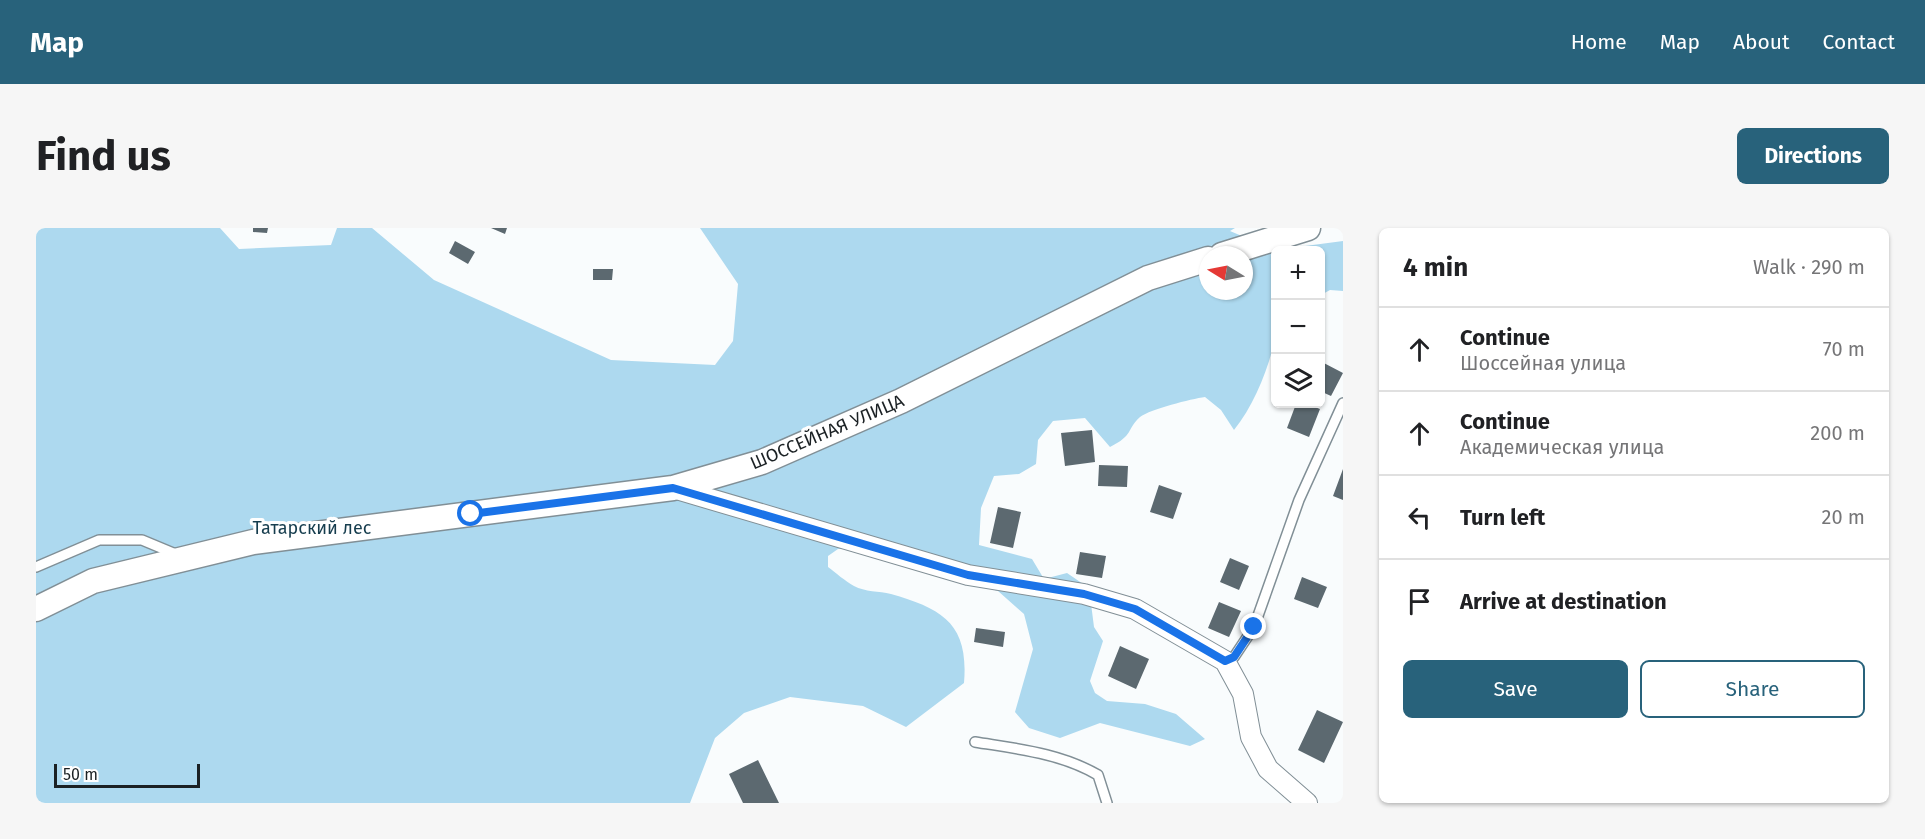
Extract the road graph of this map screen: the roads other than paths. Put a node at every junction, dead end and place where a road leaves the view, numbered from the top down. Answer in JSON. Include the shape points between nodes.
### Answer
{"nodes":[{"id":1,"x":1308,"y":228,"type":"edge"},
{"id":2,"x":1251,"y":246,"type":"edge"},
{"id":3,"x":1199,"y":262,"type":"edge"},
{"id":4,"x":1343,"y":403,"type":"edge"},
{"id":5,"x":673,"y":488,"type":"junction"},
{"id":6,"x":186,"y":558,"type":"junction"},
{"id":7,"x":36,"y":567,"type":"edge"},
{"id":8,"x":36,"y":609,"type":"edge"},
{"id":9,"x":1225,"y":661,"type":"junction"},
{"id":10,"x":975,"y":742,"type":"dead end"},
{"id":11,"x":1107,"y":803,"type":"edge"},
{"id":12,"x":1307,"y":803,"type":"edge"}],
"edges":[{"from":1,"to":2,"type":"street"},
{"from":3,"to":5,"type":"street","name":"ШОССЕЙНАЯ УЛИЦА","via":[[1148,278],[901,402],[762,462]]},
{"from":4,"to":9,"type":"lane","via":[[1299,500],[1254,627],[1234,657]]},
{"from":5,"to":6,"type":"street","name":"ШОССЕЙНАЯ УЛИЦА","via":[[253,542]]},
{"from":5,"to":9,"type":"street","via":[[968,575],[1084,594],[1135,609]]},
{"from":6,"to":7,"type":"lane","via":[[142,540],[99,540]]},
{"from":6,"to":8,"type":"street","name":"ШОССЕЙНАЯ УЛИЦА","via":[[93,582]]},
{"from":9,"to":12,"type":"street","via":[[1243,694],[1251,737],[1268,769]]},
{"from":10,"to":11,"type":"lane","via":[[1075,762],[1098,775]]}]}
